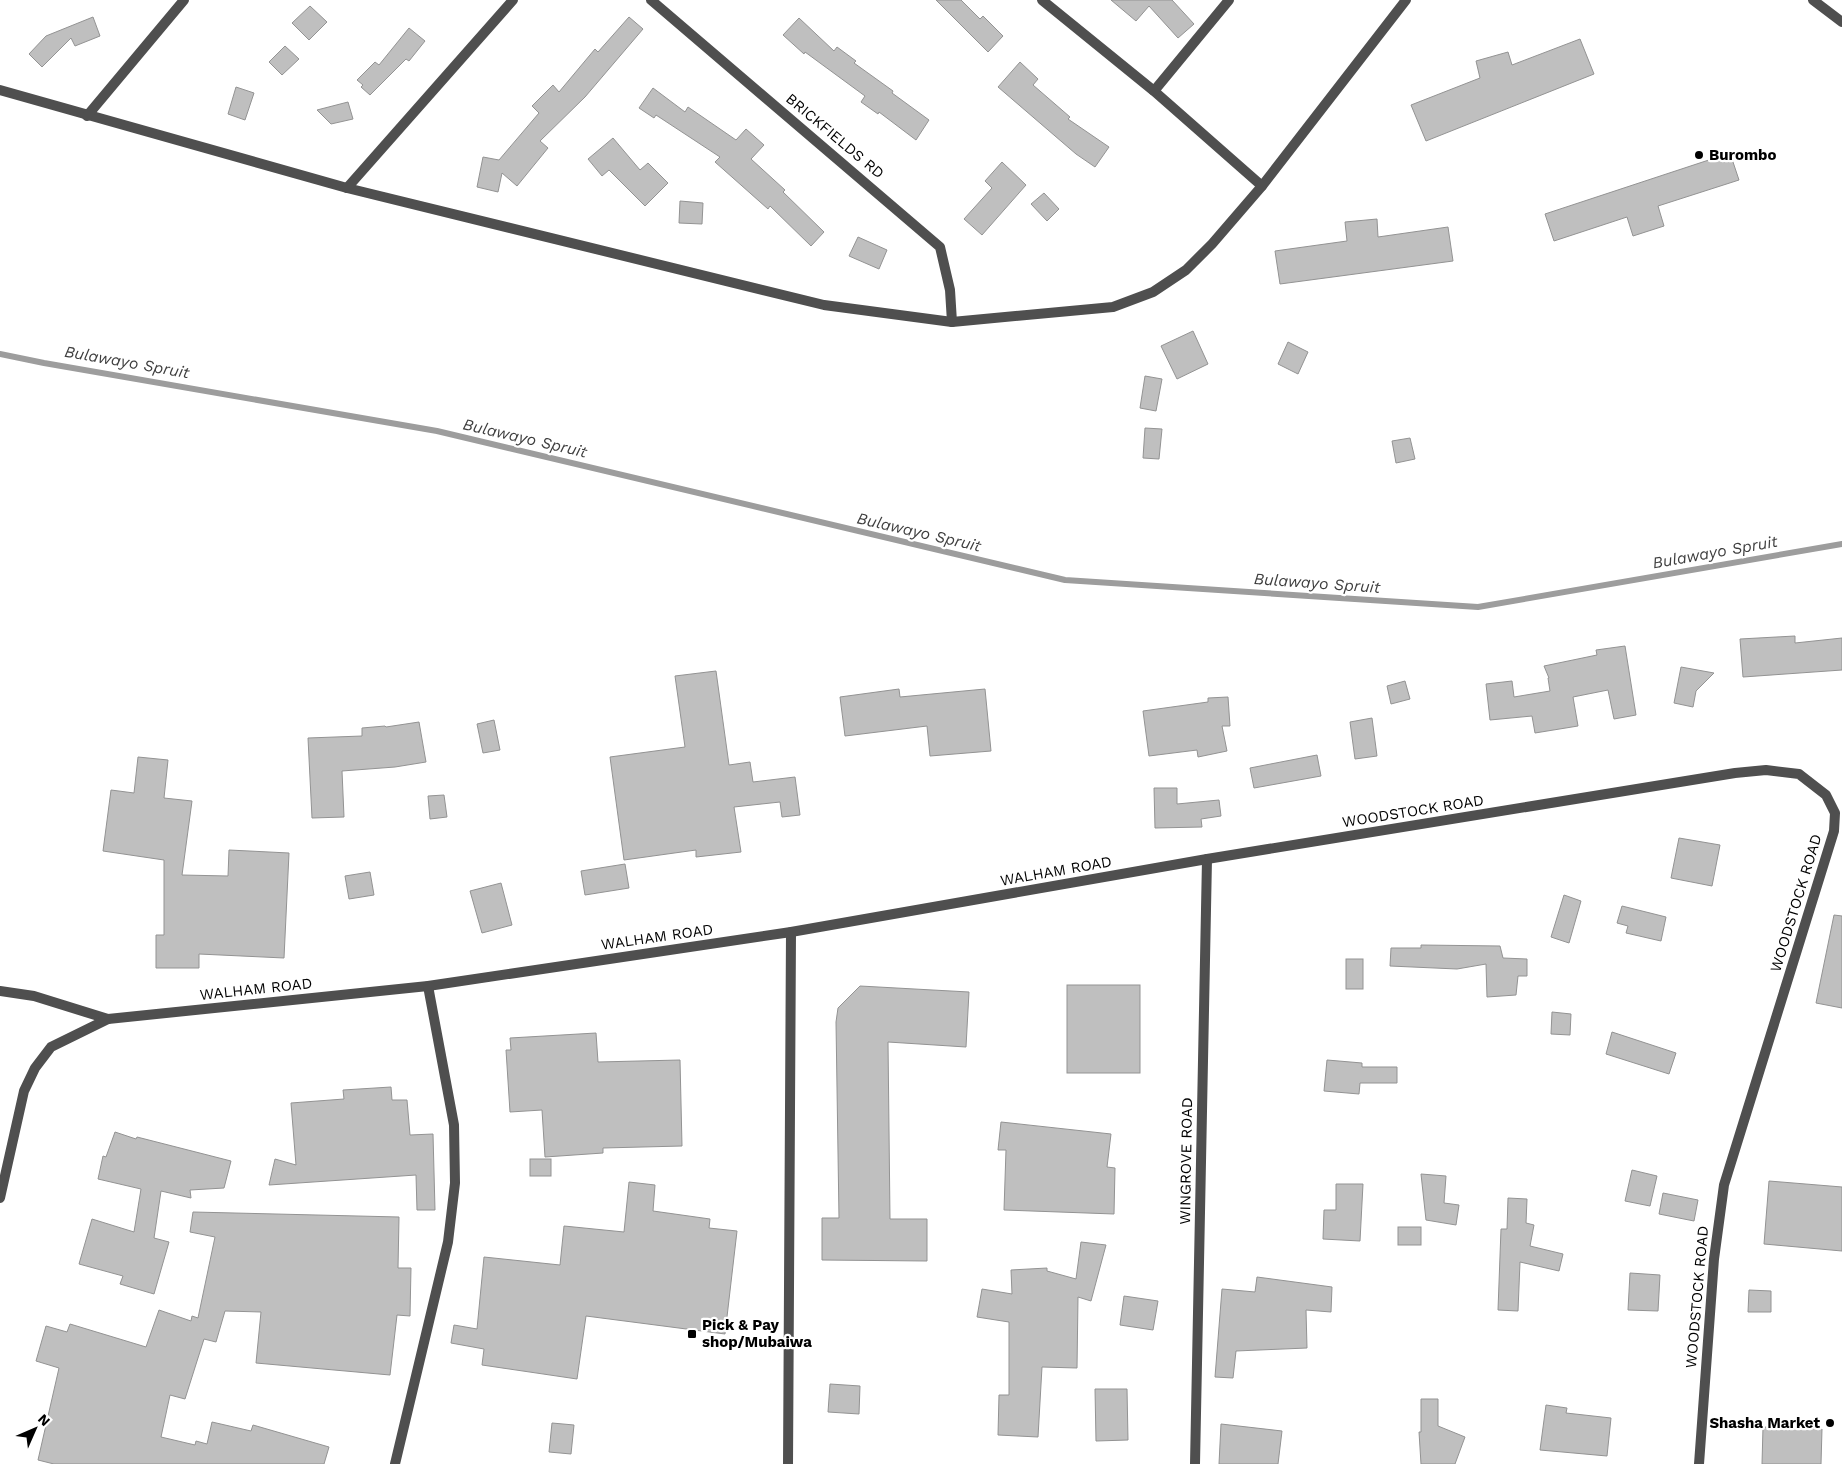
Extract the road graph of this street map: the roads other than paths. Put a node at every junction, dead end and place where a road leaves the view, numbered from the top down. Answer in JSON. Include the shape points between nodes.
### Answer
{"nodes":[{"id":1,"x":184,"y":0,"type":"edge"},
{"id":2,"x":513,"y":0,"type":"edge"},
{"id":3,"x":651,"y":0,"type":"edge"},
{"id":4,"x":1042,"y":0,"type":"edge"},
{"id":5,"x":1229,"y":0,"type":"edge"},
{"id":6,"x":1406,"y":0,"type":"edge"},
{"id":7,"x":1813,"y":0,"type":"edge"},
{"id":8,"x":1842,"y":22,"type":"edge"},
{"id":9,"x":0,"y":90,"type":"edge"},
{"id":10,"x":1154,"y":92,"type":"junction"},
{"id":11,"x":87,"y":116,"type":"junction"},
{"id":12,"x":1262,"y":186,"type":"junction"},
{"id":13,"x":347,"y":188,"type":"junction"},
{"id":14,"x":952,"y":322,"type":"junction"},
{"id":15,"x":1207,"y":860,"type":"junction"},
{"id":16,"x":791,"y":932,"type":"junction"},
{"id":17,"x":428,"y":986,"type":"junction"},
{"id":18,"x":0,"y":991,"type":"edge"},
{"id":19,"x":108,"y":1019,"type":"junction"},
{"id":20,"x":0,"y":1198,"type":"edge"},
{"id":21,"x":395,"y":1464,"type":"edge"},
{"id":22,"x":788,"y":1464,"type":"edge"},
{"id":23,"x":1195,"y":1464,"type":"edge"},
{"id":24,"x":1699,"y":1464,"type":"edge"}],
"edges":[{"from":1,"to":11,"type":"street"},
{"from":2,"to":13,"type":"street"},
{"from":3,"to":14,"type":"street","name":"BRICKFIELDS RD","via":[[940,247],[950,290]]},
{"from":4,"to":10,"type":"street"},
{"from":5,"to":10,"type":"street"},
{"from":6,"to":12,"type":"street"},
{"from":7,"to":8,"type":"street"},
{"from":9,"to":11,"type":"street"},
{"from":10,"to":12,"type":"street"},
{"from":11,"to":13,"type":"street"},
{"from":12,"to":14,"type":"street","via":[[1186,270],[1153,292],[1113,307]]},
{"from":13,"to":14,"type":"street","via":[[824,305]]},
{"from":15,"to":16,"type":"street","name":"WALHAM ROAD"},
{"from":15,"to":23,"type":"street","name":"WINGROVE ROAD"},
{"from":15,"to":24,"type":"street","name":"WOODSTOCK ROAD","via":[[1742,772],[1766,770],[1799,774],[1826,795],[1835,813],[1834,831],[1724,1185],[1714,1259]]},
{"from":16,"to":17,"type":"street","name":"WALHAM ROAD"},
{"from":16,"to":22,"type":"street"},
{"from":17,"to":19,"type":"street","name":"WALHAM ROAD"},
{"from":17,"to":21,"type":"street","via":[[454,1125],[455,1183],[448,1242]]},
{"from":18,"to":19,"type":"street","via":[[34,996]]},
{"from":19,"to":20,"type":"street","via":[[51,1047],[35,1068],[24,1091]]}]}
